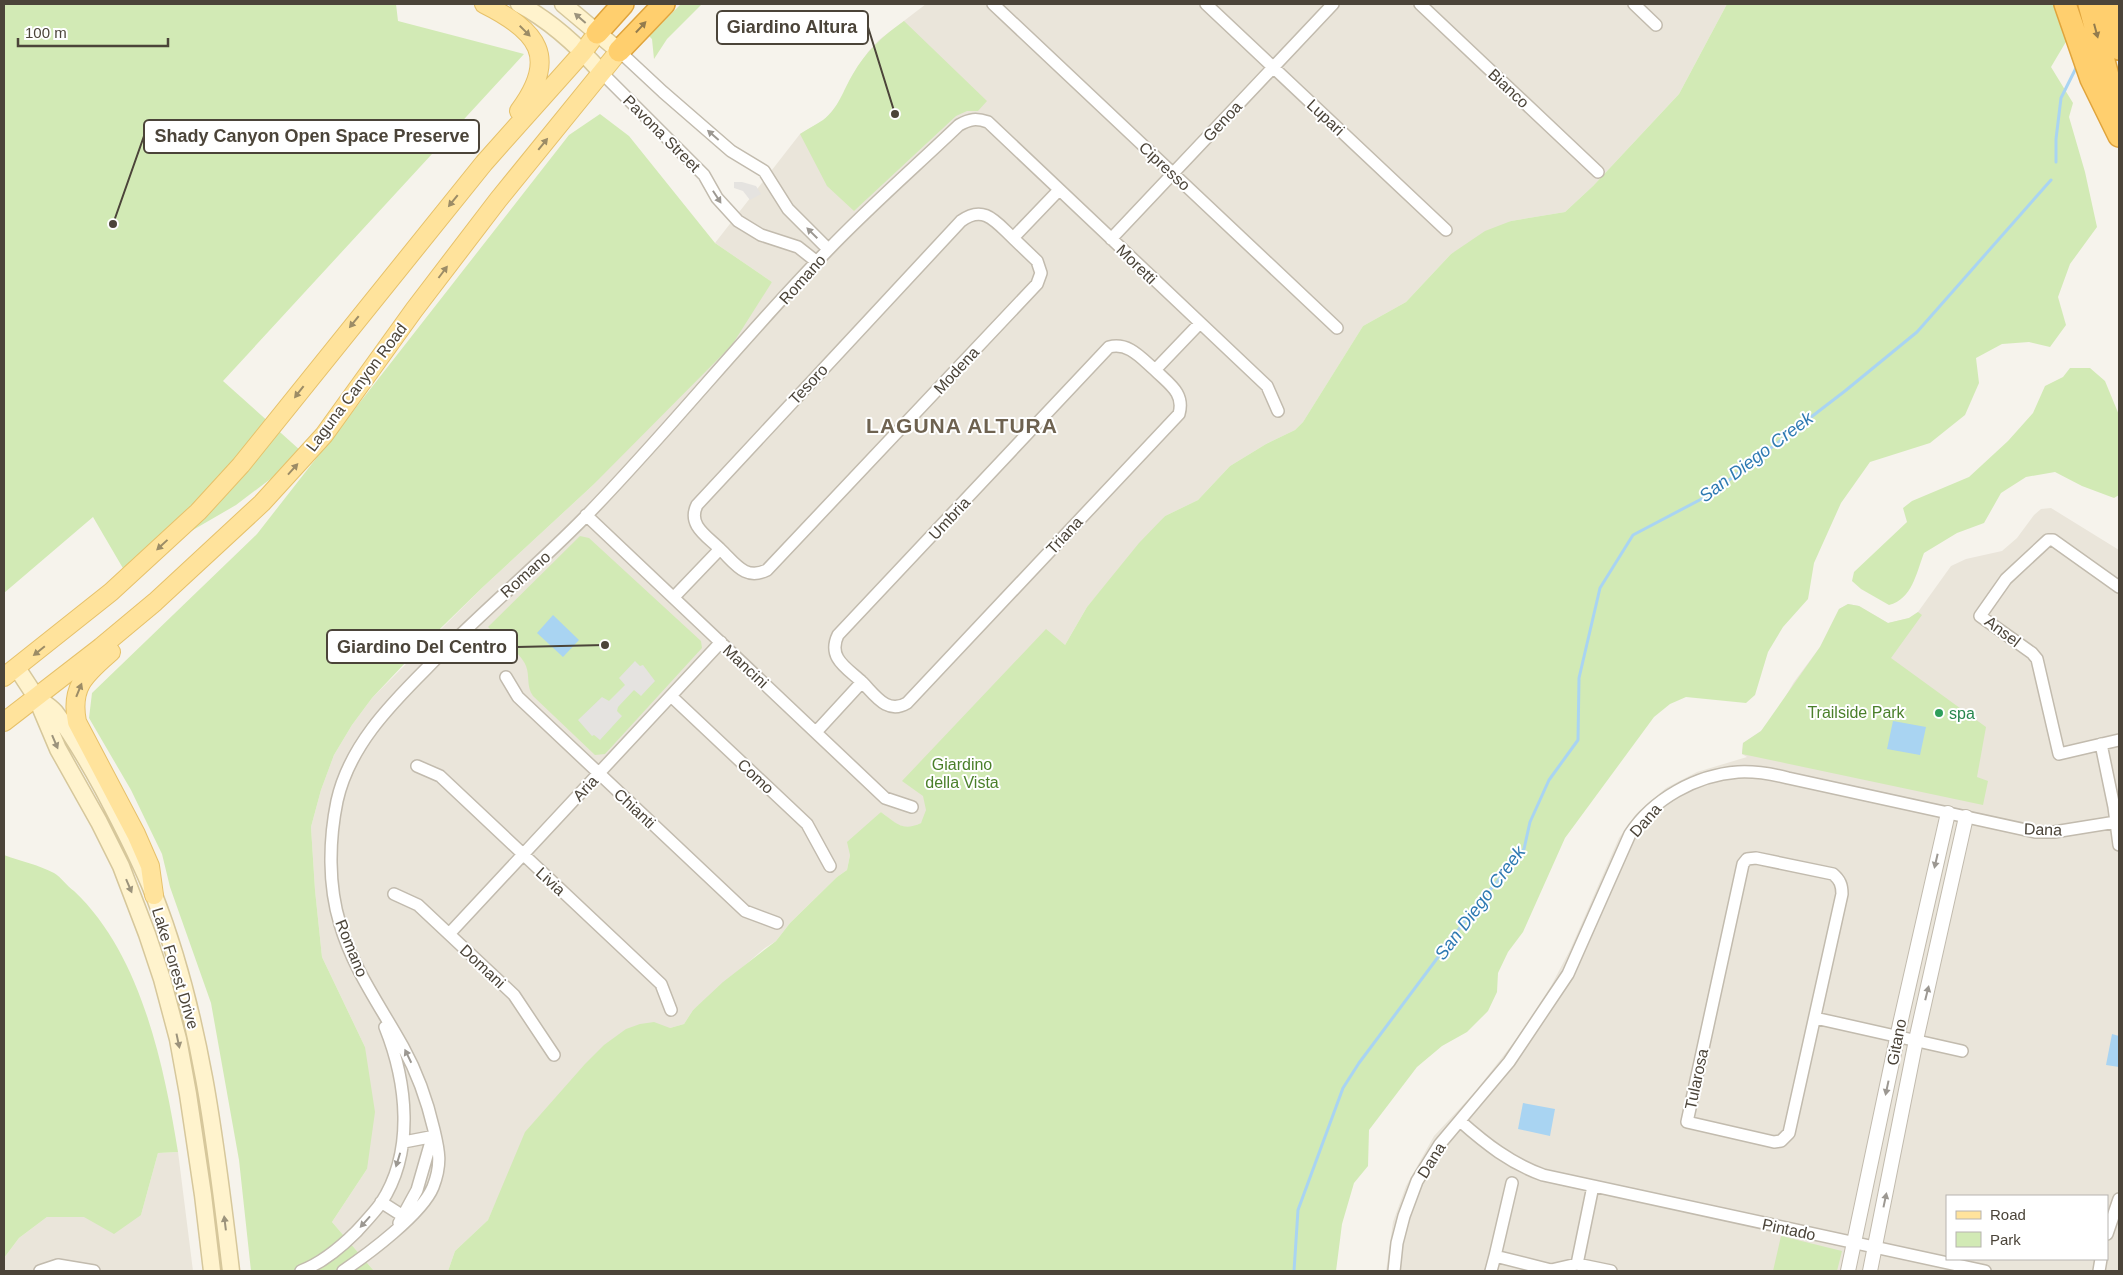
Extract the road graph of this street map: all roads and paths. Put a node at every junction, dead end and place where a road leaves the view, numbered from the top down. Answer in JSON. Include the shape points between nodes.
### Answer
{"nodes":[{"id":1,"x":484,"y":4,"type":"edge"},
{"id":2,"x":519,"y":4,"type":"edge"},
{"id":3,"x":563,"y":4,"type":"edge"},
{"id":4,"x":622,"y":4,"type":"edge"},
{"id":5,"x":664,"y":4,"type":"edge"},
{"id":6,"x":993,"y":4,"type":"edge"},
{"id":7,"x":1206,"y":4,"type":"edge"},
{"id":8,"x":1333,"y":4,"type":"edge"},
{"id":9,"x":1420,"y":4,"type":"edge"},
{"id":10,"x":1634,"y":4,"type":"edge"},
{"id":11,"x":2065,"y":4,"type":"edge"},
{"id":12,"x":2089,"y":4,"type":"edge"},
{"id":13,"x":2107,"y":4,"type":"edge"},
{"id":14,"x":1656,"y":25,"type":"dead end"},
{"id":15,"x":597,"y":33,"type":"junction"},
{"id":16,"x":2113,"y":48,"type":"edge"},
{"id":17,"x":619,"y":50,"type":"junction"},
{"id":18,"x":583,"y":52,"type":"junction"},
{"id":19,"x":1273,"y":67,"type":"junction"},
{"id":20,"x":601,"y":72,"type":"junction"},
{"id":21,"x":2119,"y":120,"type":"edge"},
{"id":22,"x":988,"y":122,"type":"joint"},
{"id":23,"x":2119,"y":136,"type":"edge"},
{"id":24,"x":484,"y":163,"type":"junction"},
{"id":25,"x":1598,"y":172,"type":"dead end"},
{"id":26,"x":1173,"y":174,"type":"junction"},
{"id":27,"x":1059,"y":190,"type":"junction"},
{"id":28,"x":1446,"y":230,"type":"dead end"},
{"id":29,"x":1013,"y":238,"type":"junction"},
{"id":30,"x":1111,"y":239,"type":"junction"},
{"id":31,"x":828,"y":249,"type":"junction"},
{"id":32,"x":817,"y":262,"type":"junction"},
{"id":33,"x":1200,"y":323,"type":"junction"},
{"id":34,"x":1337,"y":328,"type":"dead end"},
{"id":35,"x":1155,"y":370,"type":"junction"},
{"id":36,"x":1278,"y":411,"type":"dead end"},
{"id":37,"x":262,"y":503,"type":"junction"},
{"id":38,"x":586,"y":515,"type":"junction"},
{"id":39,"x":720,"y":549,"type":"junction"},
{"id":40,"x":2119,"y":587,"type":"edge"},
{"id":41,"x":674,"y":598,"type":"junction"},
{"id":42,"x":721,"y":642,"type":"junction"},
{"id":43,"x":10,"y":673,"type":"edge"},
{"id":44,"x":506,"y":677,"type":"dead end"},
{"id":45,"x":862,"y":682,"type":"junction"},
{"id":46,"x":671,"y":696,"type":"junction"},
{"id":47,"x":36,"y":697,"type":"junction"},
{"id":48,"x":4,"y":722,"type":"edge"},
{"id":49,"x":816,"y":732,"type":"junction"},
{"id":50,"x":2119,"y":740,"type":"edge"},
{"id":51,"x":2101,"y":744,"type":"junction"},
{"id":52,"x":417,"y":766,"type":"dead end"},
{"id":53,"x":599,"y":774,"type":"junction"},
{"id":54,"x":912,"y":807,"type":"dead end"},
{"id":55,"x":1948,"y":813,"type":"junction"},
{"id":56,"x":1966,"y":817,"type":"junction"},
{"id":57,"x":2116,"y":822,"type":"junction"},
{"id":58,"x":2119,"y":845,"type":"edge"},
{"id":59,"x":523,"y":855,"type":"junction"},
{"id":60,"x":830,"y":866,"type":"dead end"},
{"id":61,"x":394,"y":894,"type":"dead end"},
{"id":62,"x":154,"y":895,"type":"junction"},
{"id":63,"x":776,"y":923,"type":"dead end"},
{"id":64,"x":449,"y":934,"type":"junction"},
{"id":65,"x":372,"y":996,"type":"junction"},
{"id":66,"x":671,"y":1010,"type":"dead end"},
{"id":67,"x":1815,"y":1018,"type":"junction"},
{"id":68,"x":1897,"y":1036,"type":"junction"},
{"id":69,"x":1916,"y":1040,"type":"junction"},
{"id":70,"x":1962,"y":1051,"type":"dead end"},
{"id":71,"x":554,"y":1055,"type":"dead end"},
{"id":72,"x":1460,"y":1121,"type":"junction"},
{"id":73,"x":435,"y":1136,"type":"junction"},
{"id":74,"x":404,"y":1142,"type":"junction"},
{"id":75,"x":1512,"y":1183,"type":"dead end"},
{"id":76,"x":1593,"y":1186,"type":"junction"},
{"id":77,"x":2119,"y":1199,"type":"edge"},
{"id":78,"x":381,"y":1202,"type":"junction"},
{"id":79,"x":403,"y":1216,"type":"junction"},
{"id":80,"x":2108,"y":1231,"type":"edge"},
{"id":81,"x":390,"y":1234,"type":"junction"},
{"id":82,"x":1854,"y":1243,"type":"junction"},
{"id":83,"x":1875,"y":1247,"type":"junction"},
{"id":84,"x":1495,"y":1256,"type":"junction"},
{"id":85,"x":1577,"y":1264,"type":"junction"},
{"id":86,"x":91,"y":1270,"type":"edge"},
{"id":87,"x":40,"y":1271,"type":"edge"},
{"id":88,"x":212,"y":1271,"type":"edge"},
{"id":89,"x":230,"y":1271,"type":"edge"},
{"id":90,"x":301,"y":1271,"type":"edge"},
{"id":91,"x":343,"y":1271,"type":"edge"},
{"id":92,"x":1394,"y":1271,"type":"edge"},
{"id":93,"x":1491,"y":1271,"type":"edge"},
{"id":94,"x":1611,"y":1271,"type":"edge"},
{"id":95,"x":1848,"y":1271,"type":"edge"},
{"id":96,"x":1870,"y":1271,"type":"edge"},
{"id":97,"x":1985,"y":1271,"type":"edge"}],
"edges":[{"from":1,"to":24,"type":"main road","one_way":true,"via":[[516,22],[540,54],[539,75],[528,97]]},
{"from":2,"to":18,"type":"main road","via":[[547,21]]},
{"from":15,"to":3,"type":"main road","one_way":true},
{"from":4,"to":15,"type":"highway"},
{"from":17,"to":5,"type":"highway","one_way":true},
{"from":6,"to":26,"type":"street","name":"Cipresso"},
{"from":7,"to":19,"type":"street","name":"Lupari"},
{"from":8,"to":19,"type":"street","name":"Genoa"},
{"from":9,"to":25,"type":"street","name":"Bianco"},
{"from":10,"to":14,"type":"street"},
{"from":11,"to":23,"type":"highway","via":[[2091,79]]},
{"from":12,"to":16,"type":"highway","one_way":true},
{"from":13,"to":16,"type":"highway"},
{"from":15,"to":17,"type":"main road"},
{"from":15,"to":18,"type":"main road"},
{"from":16,"to":21,"type":"highway"},
{"from":17,"to":20,"type":"main road","name":"Laguna Canyon Road"},
{"from":31,"to":17,"type":"street","name":"Pavona Street","one_way":true,"via":[[788,209],[764,171],[731,151]]},
{"from":18,"to":20,"type":"main road"},
{"from":18,"to":24,"type":"main road"},
{"from":19,"to":26,"type":"street","name":"Genoa"},
{"from":19,"to":28,"type":"street","name":"Lupari"},
{"from":20,"to":32,"type":"street","name":"Pavona Street","one_way":true,"via":[[704,175],[738,221],[761,235],[798,246]]},
{"from":37,"to":20,"type":"main road","name":"Laguna Canyon Road","one_way":true,"via":[[324,435],[414,310]]},
{"from":22,"to":27,"type":"street","name":"Moretti"},
{"from":22,"to":31,"type":"street","name":"Romano","via":[[969,119],[959,124]]},
{"from":24,"to":43,"type":"main road","one_way":true,"via":[[241,465],[198,512],[111,592]]},
{"from":26,"to":30,"type":"street","name":"Genoa"},
{"from":26,"to":34,"type":"street","name":"Cipresso"},
{"from":27,"to":29,"type":"street"},
{"from":27,"to":30,"type":"street","name":"Moretti"},
{"from":29,"to":39,"type":"street","name":"Tesoro","via":[[991,217],[974,214],[960,221],[697,504],[696,526]]},
{"from":29,"to":39,"type":"street","name":"Modena","via":[[1037,262],[1041,272],[1037,284],[767,570],[748,573]]},
{"from":30,"to":33,"type":"street","name":"Moretti"},
{"from":31,"to":32,"type":"street","name":"Romano"},
{"from":32,"to":38,"type":"street","name":"Romano","via":[[671,426]]},
{"from":33,"to":35,"type":"street"},
{"from":33,"to":36,"type":"street","name":"Moretti","via":[[1266,386]]},
{"from":35,"to":45,"type":"street","name":"Triana","via":[[1179,394],[1182,404],[1178,414],[1165,428],[907,702],[894,708],[886,706]]},
{"from":35,"to":45,"type":"street","name":"Umbria","via":[[1129,348],[1119,344],[1109,348],[845,628],[834,643],[836,658]]},
{"from":37,"to":47,"type":"main road","name":"Laguna Canyon Road","via":[[155,602]]},
{"from":62,"to":37,"type":"main road","one_way":true,"via":[[150,866],[77,722],[74,704],[79,686],[97,665],[232,545]]},
{"from":38,"to":41,"type":"street","name":"Mancini"},
{"from":38,"to":65,"type":"street","name":"Romano","via":[[466,627],[395,700],[372,727],[345,777],[331,836],[332,882],[338,921]]},
{"from":39,"to":41,"type":"street"},
{"from":40,"to":51,"type":"street","name":"Ansel","via":[[2053,540],[2048,540],[2013,571],[1980,616],[2037,659],[2059,754]]},
{"from":41,"to":42,"type":"street","name":"Mancini"},
{"from":42,"to":46,"type":"street","name":"Aria"},
{"from":42,"to":49,"type":"street","name":"Mancini"},
{"from":43,"to":47,"type":"main road","name":"Lake Forest Drive"},
{"from":44,"to":53,"type":"street","name":"Chianti","via":[[518,697]]},
{"from":45,"to":49,"type":"street"},
{"from":46,"to":53,"type":"street","name":"Aria"},
{"from":46,"to":60,"type":"street","name":"Como","via":[[807,824]]},
{"from":47,"to":48,"type":"main road","name":"Laguna Canyon Road"},
{"from":47,"to":62,"type":"main road","name":"Lake Forest Drive","via":[[54,711],[95,774]]},
{"from":47,"to":88,"type":"main road","name":"Lake Forest Drive","one_way":true,"via":[[58,749],[120,866],[162,979],[186,1084]]},
{"from":49,"to":54,"type":"street","name":"Mancini","via":[[885,798]]},
{"from":50,"to":51,"type":"street","name":"Ansel"},
{"from":51,"to":57,"type":"street"},
{"from":52,"to":59,"type":"street","name":"Livia","via":[[440,776]]},
{"from":53,"to":59,"type":"street","name":"Aria"},
{"from":53,"to":63,"type":"street","name":"Chianti","via":[[745,911]]},
{"from":55,"to":56,"type":"street","name":"Dana"},
{"from":55,"to":68,"type":"street","name":"Gitano","one_way":true},
{"from":55,"to":72,"type":"street","name":"Dana","via":[[1752,772],[1708,777],[1664,799],[1630,834],[1568,974],[1509,1062]]},
{"from":56,"to":57,"type":"street","name":"Dana","via":[[2044,832]]},
{"from":69,"to":56,"type":"street","name":"Gitano","one_way":true},
{"from":57,"to":58,"type":"street"},
{"from":59,"to":64,"type":"street","name":"Aria"},
{"from":59,"to":66,"type":"street","name":"Livia","via":[[661,984]]},
{"from":61,"to":64,"type":"street","name":"Domani","via":[[418,905]]},
{"from":89,"to":62,"type":"main road","name":"Lake Forest Drive","one_way":true,"via":[[216,1147],[196,1039],[180,975]]},
{"from":64,"to":71,"type":"street","name":"Domani","via":[[514,995]]},
{"from":73,"to":65,"type":"street","name":"Romano","one_way":true,"via":[[419,1081]]},
{"from":65,"to":74,"type":"street","via":[[401,1075]]},
{"from":67,"to":67,"type":"street","name":"Tularosa","via":[[1786,1138],[1774,1142],[1687,1122],[1743,864],[1747,859],[1756,858],[1833,874],[1838,879],[1842,894]]},
{"from":67,"to":68,"type":"street"},
{"from":68,"to":69,"type":"street"},
{"from":68,"to":82,"type":"street","name":"Gitano","one_way":true},
{"from":69,"to":70,"type":"street"},
{"from":83,"to":69,"type":"street","name":"Gitano","one_way":true},
{"from":72,"to":76,"type":"street","name":"Pintado","via":[[1488,1145],[1522,1167]]},
{"from":72,"to":92,"type":"street","name":"Dana","via":[[1440,1144],[1417,1181],[1397,1243]]},
{"from":73,"to":74,"type":"street"},
{"from":73,"to":79,"type":"street","name":"Romano","via":[[417,1190]]},
{"from":73,"to":81,"type":"street","name":"Romano","via":[[439,1156],[433,1187],[408,1220]]},
{"from":74,"to":78,"type":"street","one_way":true,"via":[[392,1181]]},
{"from":75,"to":84,"type":"street"},
{"from":76,"to":82,"type":"street","name":"Pintado"},
{"from":76,"to":85,"type":"street"},
{"from":77,"to":80,"type":"street"},
{"from":78,"to":79,"type":"street"},
{"from":78,"to":90,"type":"street","one_way":true,"via":[[342,1246]]},
{"from":79,"to":81,"type":"street","name":"Romano"},
{"from":81,"to":91,"type":"street","name":"Romano"},
{"from":82,"to":83,"type":"street","name":"Pintado"},
{"from":82,"to":95,"type":"street","name":"Gitano"},
{"from":83,"to":96,"type":"street","name":"Gitano"},
{"from":83,"to":97,"type":"street","name":"Pintado"},
{"from":84,"to":85,"type":"street","via":[[1551,1270]]},
{"from":84,"to":93,"type":"street"},
{"from":85,"to":94,"type":"street"},
{"from":86,"to":87,"type":"street","via":[[58,1265]]}]}
